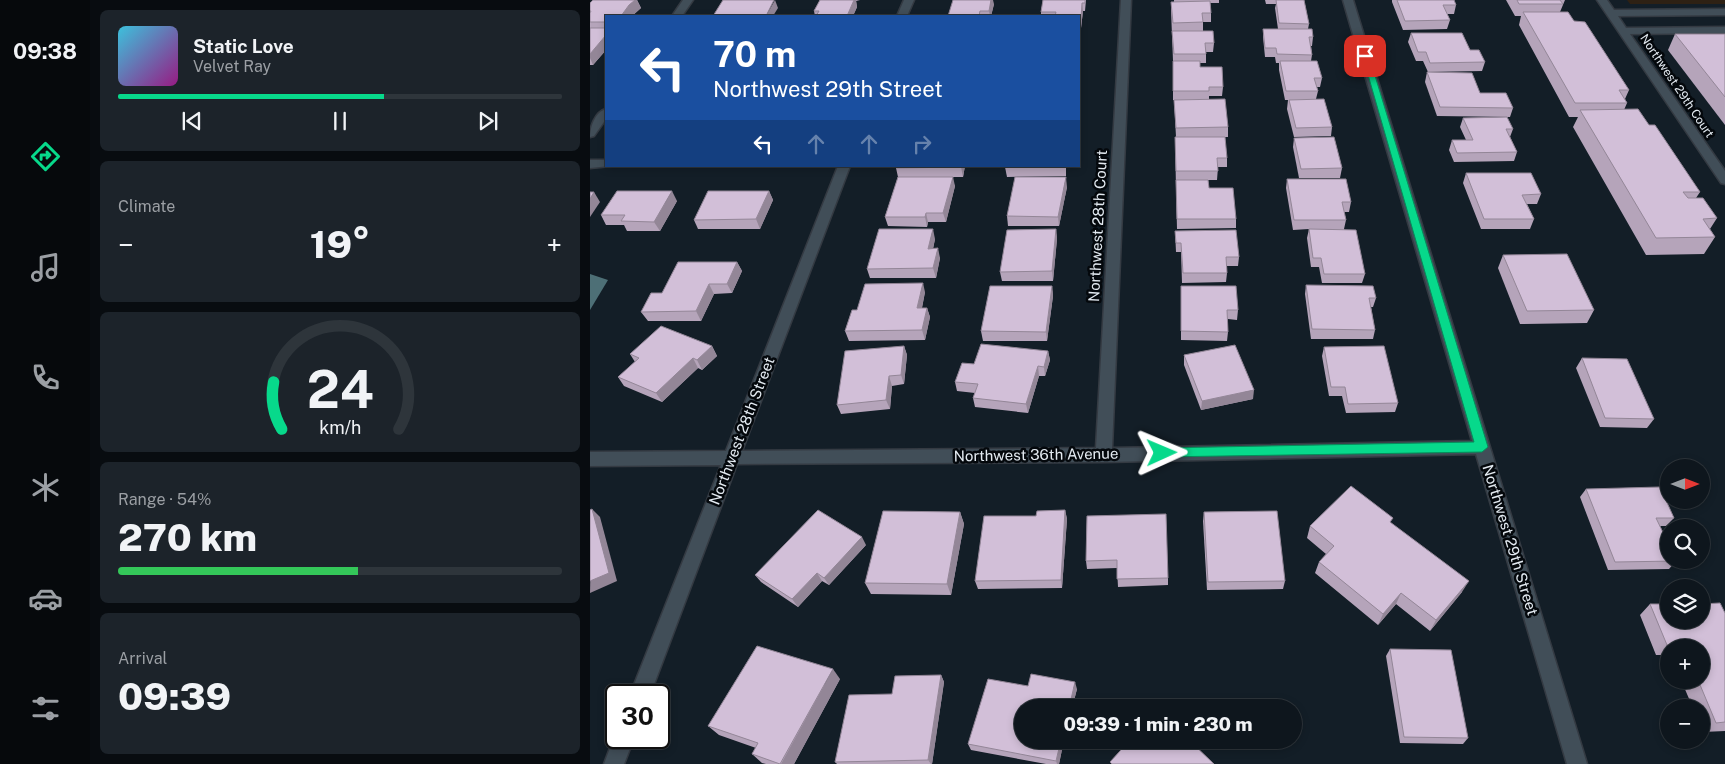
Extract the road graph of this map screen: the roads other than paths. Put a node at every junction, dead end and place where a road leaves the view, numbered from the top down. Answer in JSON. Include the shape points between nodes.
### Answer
{"nodes":[{"id":1,"x":688,"y":0,"type":"edge"},
{"id":2,"x":909,"y":0,"type":"edge"},
{"id":3,"x":1126,"y":0,"type":"edge"},
{"id":4,"x":1348,"y":0,"type":"edge"},
{"id":5,"x":1602,"y":0,"type":"edge"},
{"id":6,"x":1725,"y":12,"type":"edge"},
{"id":7,"x":1611,"y":13,"type":"junction"},
{"id":8,"x":677,"y":15,"type":"edge"},
{"id":9,"x":902,"y":15,"type":"edge"},
{"id":10,"x":1725,"y":30,"type":"edge"},
{"id":11,"x":1623,"y":31,"type":"junction"},
{"id":12,"x":605,"y":113,"type":"edge"},
{"id":13,"x":590,"y":134,"type":"edge"},
{"id":14,"x":590,"y":164,"type":"edge"},
{"id":15,"x":605,"y":164,"type":"edge"},
{"id":16,"x":844,"y":167,"type":"edge"},
{"id":17,"x":1725,"y":180,"type":"edge"},
{"id":18,"x":1482,"y":447,"type":"junction"},
{"id":19,"x":1104,"y":455,"type":"junction"},
{"id":20,"x":590,"y":459,"type":"edge"},
{"id":21,"x":731,"y":459,"type":"junction"},
{"id":22,"x":644,"y":684,"type":"edge"},
{"id":23,"x":620,"y":749,"type":"edge"},
{"id":24,"x":614,"y":764,"type":"edge"},
{"id":25,"x":1577,"y":764,"type":"edge"}],
"edges":[{"from":1,"to":8,"type":"street"},
{"from":2,"to":9,"type":"street"},
{"from":3,"to":19,"type":"street","name":"Northwest 28th Court"},
{"from":4,"to":18,"type":"street","name":"Northwest 29th Street"},
{"from":5,"to":7,"type":"street","name":"Northwest 29th Court"},
{"from":6,"to":7,"type":"street"},
{"from":7,"to":11,"type":"street","name":"Northwest 29th Court"},
{"from":10,"to":11,"type":"street"},
{"from":11,"to":17,"type":"street","name":"Northwest 29th Court"},
{"from":12,"to":13,"type":"street"},
{"from":14,"to":15,"type":"street"},
{"from":16,"to":21,"type":"street","name":"Northwest 28th Street"},
{"from":18,"to":19,"type":"street","name":"Northwest 36th Avenue"},
{"from":18,"to":25,"type":"street","name":"Northwest 29th Street"},
{"from":19,"to":21,"type":"street","name":"Northwest 36th Avenue"},
{"from":20,"to":21,"type":"street","name":"Northwest 36th Avenue"},
{"from":21,"to":22,"type":"street","name":"Northwest 28th Street"},
{"from":23,"to":24,"type":"street"}]}
